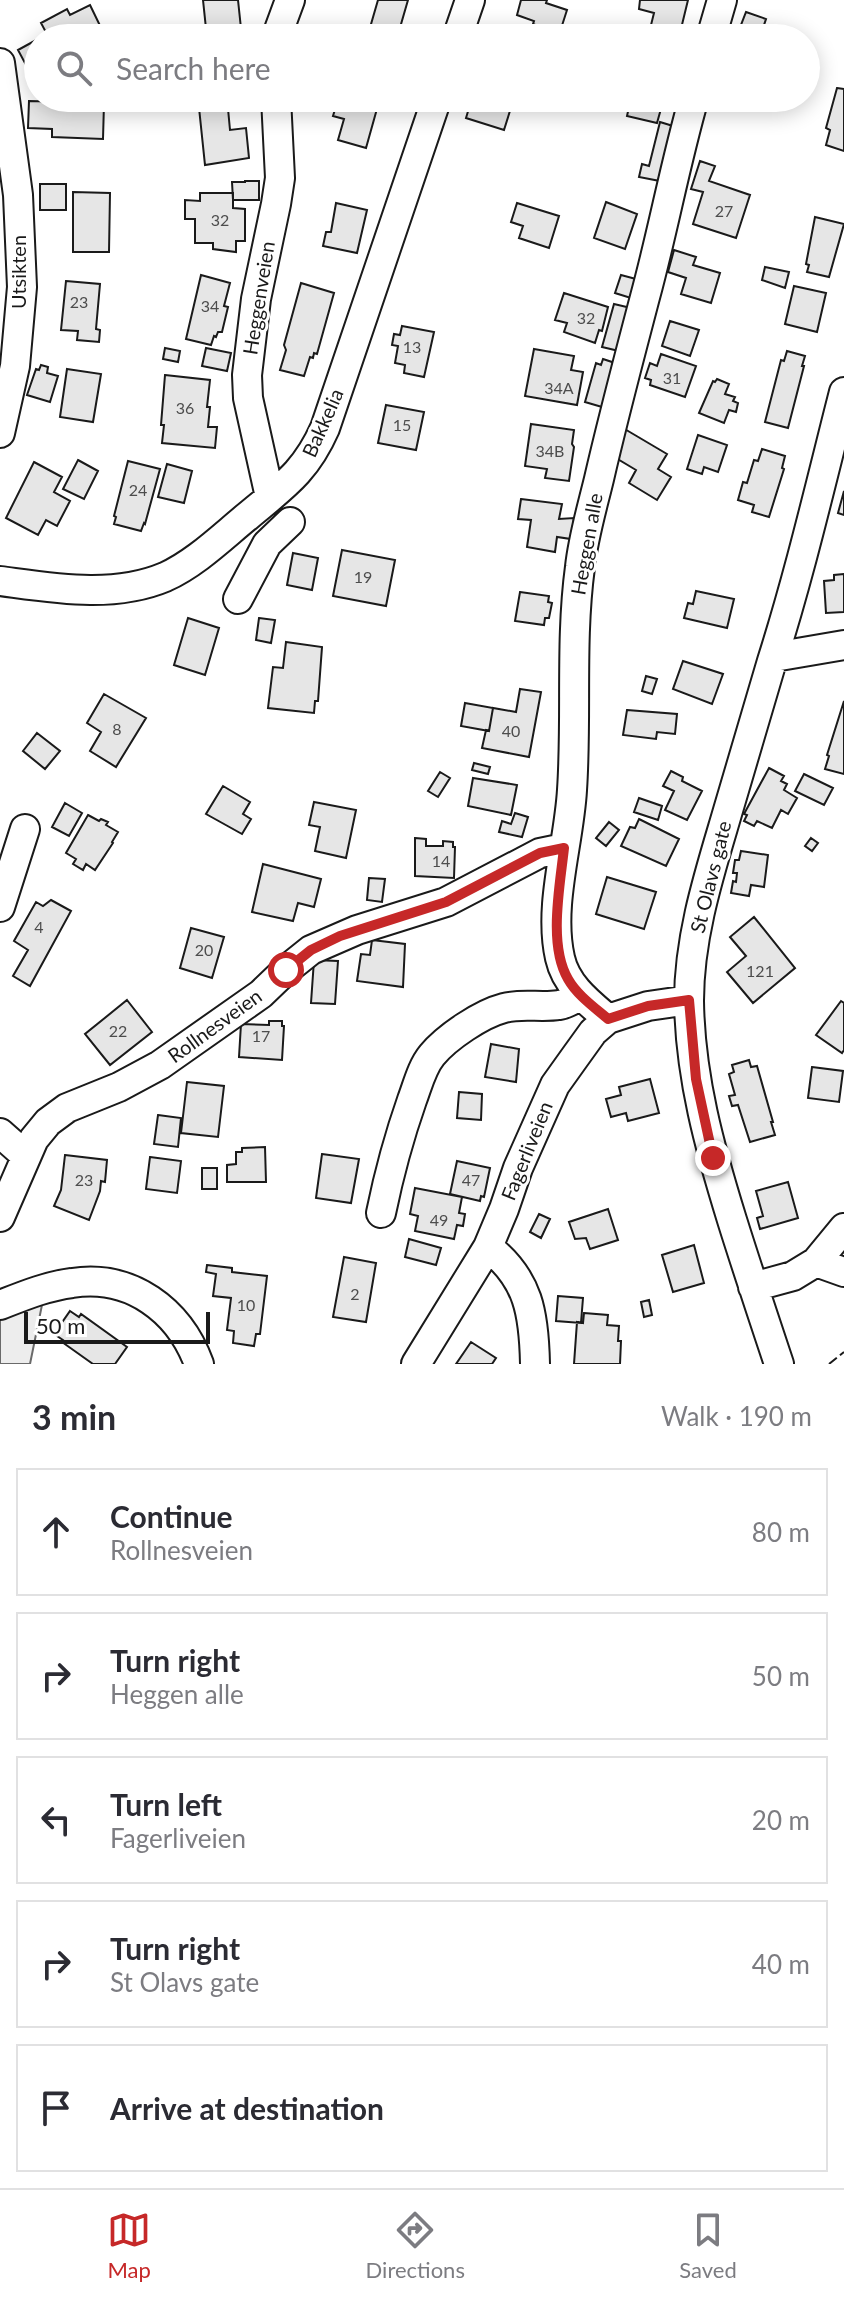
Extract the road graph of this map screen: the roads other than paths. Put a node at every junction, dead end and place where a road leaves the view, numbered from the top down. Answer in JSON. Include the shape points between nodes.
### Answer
{"nodes":[{"id":1,"x":290,"y":0,"type":"edge"},
{"id":2,"x":470,"y":0,"type":"edge"},
{"id":3,"x":722,"y":0,"type":"edge"},
{"id":4,"x":281,"y":24,"type":"edge"},
{"id":5,"x":462,"y":24,"type":"edge"},
{"id":6,"x":715,"y":24,"type":"edge"},
{"id":7,"x":0,"y":63,"type":"edge"},
{"id":8,"x":277,"y":112,"type":"edge"},
{"id":9,"x":432,"y":112,"type":"edge"},
{"id":10,"x":691,"y":112,"type":"edge"},
{"id":11,"x":844,"y":392,"type":"edge"},
{"id":12,"x":0,"y":433,"type":"edge"},
{"id":13,"x":270,"y":497,"type":"junction"},
{"id":14,"x":290,"y":522,"type":"dead end"},
{"id":15,"x":0,"y":581,"type":"edge"},
{"id":16,"x":238,"y":599,"type":"dead end"},
{"id":17,"x":844,"y":645,"type":"edge"},
{"id":18,"x":774,"y":657,"type":"junction"},
{"id":19,"x":25,"y":829,"type":"dead end"},
{"id":20,"x":564,"y":848,"type":"junction"},
{"id":21,"x":0,"y":907,"type":"edge"},
{"id":22,"x":581,"y":995,"type":"junction"},
{"id":23,"x":689,"y":1000,"type":"junction"},
{"id":24,"x":608,"y":1019,"type":"junction"},
{"id":25,"x":0,"y":1133,"type":"edge"},
{"id":26,"x":26,"y":1156,"type":"junction"},
{"id":27,"x":381,"y":1213,"type":"dead end"},
{"id":28,"x":0,"y":1217,"type":"edge"},
{"id":29,"x":844,"y":1228,"type":"edge"},
{"id":30,"x":488,"y":1247,"type":"junction"},
{"id":31,"x":816,"y":1262,"type":"junction"},
{"id":32,"x":844,"y":1272,"type":"edge"},
{"id":33,"x":753,"y":1287,"type":"junction"},
{"id":34,"x":0,"y":1305,"type":"edge"},
{"id":35,"x":199,"y":1364,"type":"edge"},
{"id":36,"x":416,"y":1364,"type":"edge"},
{"id":37,"x":535,"y":1364,"type":"edge"},
{"id":38,"x":779,"y":1364,"type":"edge"}],
"edges":[{"from":1,"to":4,"type":"street"},
{"from":2,"to":5,"type":"street"},
{"from":3,"to":6,"type":"street"},
{"from":7,"to":12,"type":"street","name":"Utsikten","via":[[18,195],[22,287],[15,366]]},
{"from":8,"to":13,"type":"street","name":"Heggenveien","via":[[280,178],[247,375]]},
{"from":9,"to":13,"type":"street","name":"Bakkelia","via":[[325,428],[300,472]]},
{"from":10,"to":20,"type":"street","name":"Heggen alle","via":[[580,564],[572,794]]},
{"from":11,"to":18,"type":"street","name":"St Olavs gate"},
{"from":13,"to":15,"type":"street","name":"Bakkelia","via":[[197,558],[165,577],[103,590]]},
{"from":14,"to":16,"type":"street","via":[[267,544]]},
{"from":17,"to":18,"type":"street"},
{"from":18,"to":23,"type":"street","name":"St Olavs gate","via":[[703,899]]},
{"from":19,"to":21,"type":"street"},
{"from":20,"to":22,"type":"street","name":"Heggen alle","via":[[557,922],[560,958]]},
{"from":20,"to":26,"type":"street","name":"Rollnesveien","via":[[540,853],[446,902],[311,950],[261,994],[160,1065],[67,1108],[48,1122]]},
{"from":22,"to":24,"type":"street","name":"Heggen alle"},
{"from":22,"to":27,"type":"street","via":[[557,1006],[494,1011],[433,1053],[402,1130]]},
{"from":23,"to":24,"type":"street","name":"Fagerliveien"},
{"from":23,"to":33,"type":"street","name":"St Olavs gate","via":[[704,1120]]},
{"from":24,"to":30,"type":"street","name":"Fagerliveien","via":[[555,1085]]},
{"from":25,"to":26,"type":"street"},
{"from":26,"to":28,"type":"street","name":"Rollnesveien"},
{"from":29,"to":31,"type":"street"},
{"from":30,"to":36,"type":"street","name":"Fagerliveien"},
{"from":30,"to":37,"type":"street","via":[[524,1288],[533,1320]]},
{"from":31,"to":32,"type":"street"},
{"from":31,"to":33,"type":"street","via":[[793,1276]]},
{"from":33,"to":38,"type":"street","name":"St Olavs gate"},
{"from":34,"to":35,"type":"street","via":[[74,1282],[122,1287],[167,1312]]}]}
